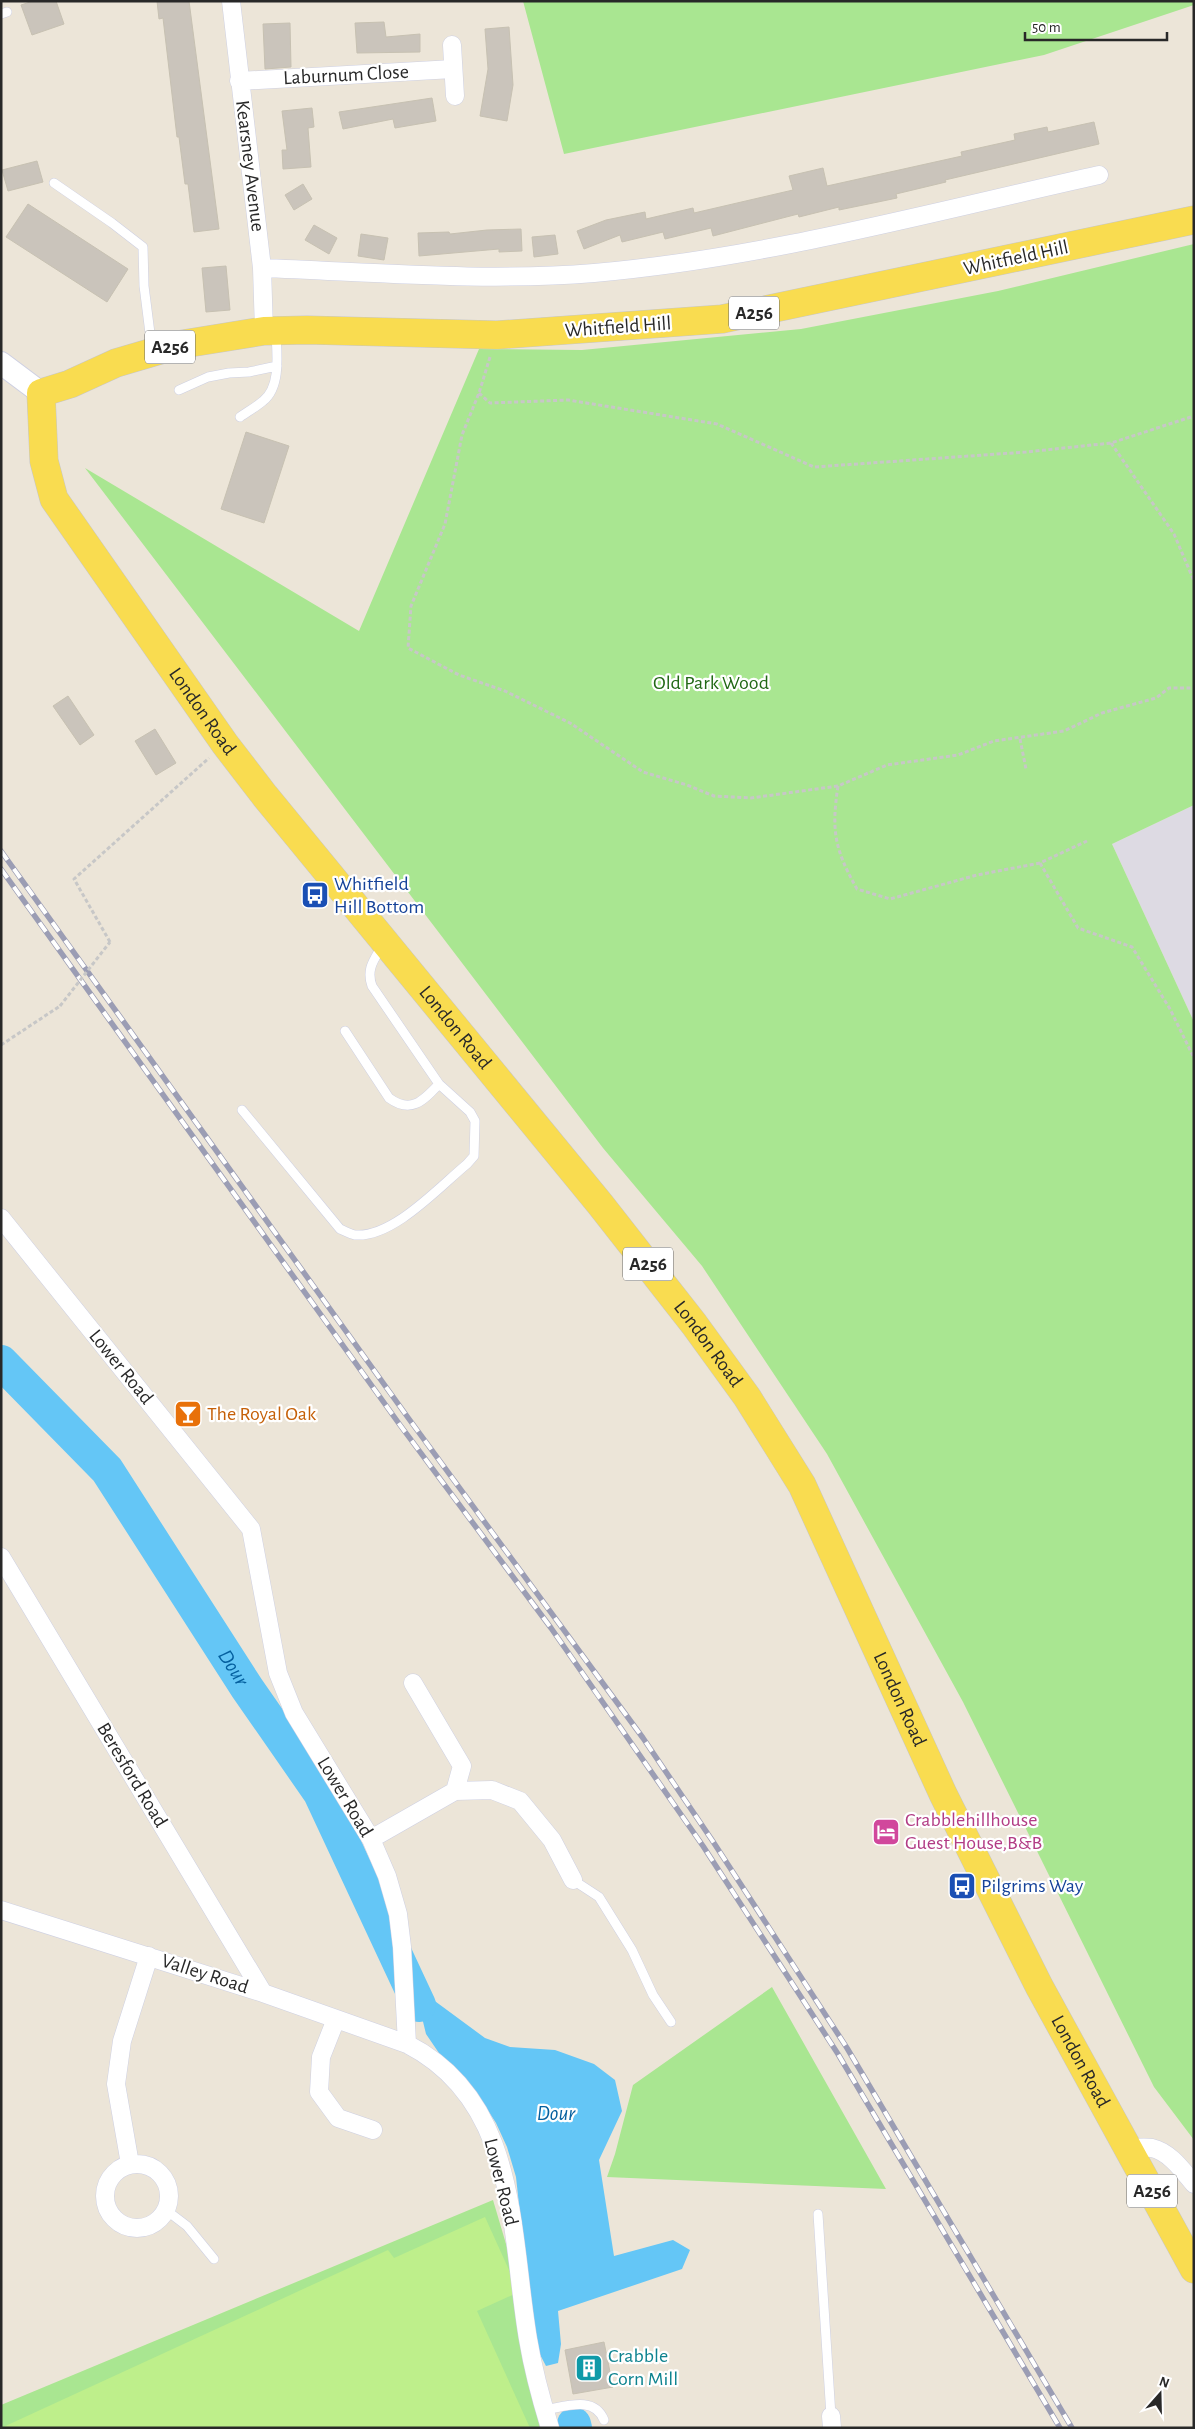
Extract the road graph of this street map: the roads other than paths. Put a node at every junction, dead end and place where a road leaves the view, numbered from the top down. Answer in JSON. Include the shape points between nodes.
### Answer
{"nodes":[{"id":1,"x":230,"y":1,"type":"edge"},
{"id":2,"x":452,"y":45,"type":"dead end"},
{"id":3,"x":454,"y":69,"type":"junction"},
{"id":4,"x":239,"y":81,"type":"junction"},
{"id":5,"x":455,"y":96,"type":"dead end"},
{"id":6,"x":1099,"y":176,"type":"dead end"},
{"id":7,"x":54,"y":183,"type":"dead end"},
{"id":8,"x":1194,"y":220,"type":"edge"},
{"id":9,"x":262,"y":268,"type":"junction"},
{"id":10,"x":270,"y":331,"type":"junction"},
{"id":11,"x":153,"y":352,"type":"junction"},
{"id":12,"x":1,"y":362,"type":"edge"},
{"id":13,"x":277,"y":366,"type":"junction"},
{"id":14,"x":179,"y":390,"type":"dead end"},
{"id":15,"x":41,"y":393,"type":"junction"},
{"id":16,"x":240,"y":416,"type":"dead end"},
{"id":17,"x":384,"y":941,"type":"junction"},
{"id":18,"x":344,"y":1031,"type":"dead end"},
{"id":19,"x":439,"y":1084,"type":"junction"},
{"id":20,"x":242,"y":1110,"type":"dead end"},
{"id":21,"x":1,"y":1218,"type":"edge"},
{"id":22,"x":1,"y":1557,"type":"edge"},
{"id":23,"x":413,"y":1683,"type":"dead end"},
{"id":24,"x":455,"y":1791,"type":"junction"},
{"id":25,"x":371,"y":1839,"type":"junction"},
{"id":26,"x":573,"y":1880,"type":"joint"},
{"id":27,"x":1,"y":1910,"type":"edge"},
{"id":28,"x":149,"y":1956,"type":"junction"},
{"id":29,"x":263,"y":1993,"type":"junction"},
{"id":30,"x":336,"y":2019,"type":"junction"},
{"id":31,"x":671,"y":2022,"type":"dead end"},
{"id":32,"x":407,"y":2044,"type":"junction"},
{"id":33,"x":373,"y":2130,"type":"dead end"},
{"id":34,"x":1128,"y":2148,"type":"junction"},
{"id":35,"x":130,"y":2164,"type":"junction"},
{"id":36,"x":1194,"y":2184,"type":"edge"},
{"id":37,"x":166,"y":2210,"type":"junction"},
{"id":38,"x":818,"y":2214,"type":"dead end"},
{"id":39,"x":214,"y":2258,"type":"dead end"},
{"id":40,"x":1194,"y":2269,"type":"edge"},
{"id":41,"x":544,"y":2410,"type":"junction"},
{"id":42,"x":604,"y":2420,"type":"dead end"},
{"id":43,"x":832,"y":2422,"type":"edge"},
{"id":44,"x":550,"y":2428,"type":"edge"}],
"edges":[{"from":1,"to":4,"type":"street","name":"Kearsney Avenue"},
{"from":2,"to":3,"type":"street"},
{"from":3,"to":4,"type":"street","name":"Laburnum Close"},
{"from":3,"to":5,"type":"street"},
{"from":4,"to":9,"type":"street","name":"Kearsney Avenue"},
{"from":6,"to":9,"type":"street","via":[[731,257],[593,273],[506,277]]},
{"from":7,"to":11,"type":"lane","via":[[143,247],[144,286]]},
{"from":8,"to":10,"type":"main road","name":"Whitfield Hill","number":"A256","via":[[722,320],[497,335]]},
{"from":9,"to":10,"type":"street","name":"Kearsney Avenue"},
{"from":10,"to":11,"type":"main road","name":"Whitfield Hill","number":"A256","via":[[177,345]]},
{"from":10,"to":13,"type":"lane"},
{"from":11,"to":15,"type":"main road","name":"Whitfield Hill","number":"A256","via":[[116,362],[70,384]]},
{"from":12,"to":15,"type":"street"},
{"from":13,"to":14,"type":"lane","via":[[208,378]]},
{"from":13,"to":16,"type":"lane","via":[[272,389],[264,400]]},
{"from":15,"to":17,"type":"main road","name":"London Road","number":"A256","via":[[44,461],[54,499],[225,744]]},
{"from":17,"to":19,"type":"lane","via":[[368,976]]},
{"from":17,"to":34,"type":"main road","name":"London Road","number":"A256","via":[[694,1324],[747,1397],[802,1485],[943,1794],[1039,1986]]},
{"from":18,"to":19,"type":"lane","via":[[389,1098],[399,1105],[408,1106],[425,1099]]},
{"from":19,"to":20,"type":"lane","via":[[470,1112],[475,1121],[474,1156],[395,1224],[367,1234],[353,1235],[340,1229]]},
{"from":21,"to":25,"type":"street","name":"Lower Road","via":[[251,1529],[278,1673],[294,1713]]},
{"from":22,"to":29,"type":"street","name":"Beresford Road"},
{"from":23,"to":24,"type":"street","via":[[462,1766]]},
{"from":24,"to":25,"type":"street"},
{"from":24,"to":26,"type":"street","via":[[492,1790],[520,1801],[552,1840]]},
{"from":25,"to":32,"type":"street","name":"Lower Road","via":[[387,1876],[398,1914]]},
{"from":26,"to":31,"type":"lane","via":[[599,1897]]},
{"from":27,"to":28,"type":"street","name":"Valley Road"},
{"from":28,"to":29,"type":"street","name":"Valley Road"},
{"from":28,"to":35,"type":"street","via":[[122,2041],[116,2084]]},
{"from":29,"to":30,"type":"street","name":"Valley Road"},
{"from":30,"to":32,"type":"street","name":"Valley Road"},
{"from":30,"to":33,"type":"street","via":[[321,2057],[319,2092],[338,2118]]},
{"from":32,"to":41,"type":"street","name":"Lower Road","via":[[426,2054],[449,2073],[478,2111],[492,2136],[510,2206],[528,2339]]},
{"from":34,"to":36,"type":"street","via":[[1153,2148],[1165,2154]]},
{"from":34,"to":40,"type":"main road","name":"London Road","number":"A256"},
{"from":35,"to":37,"type":"street","via":[[144,2164],[157,2171],[166,2182],[169,2195]]},
{"from":35,"to":37,"type":"street","via":[[117,2170],[108,2181],[104,2196],[107,2210],[123,2224],[144,2227],[157,2221]]},
{"from":37,"to":39,"type":"lane","via":[[187,2226]]},
{"from":38,"to":43,"type":"lane"},
{"from":41,"to":42,"type":"lane","via":[[585,2404],[600,2411]]},
{"from":41,"to":44,"type":"street","name":"Lower Road"}]}
